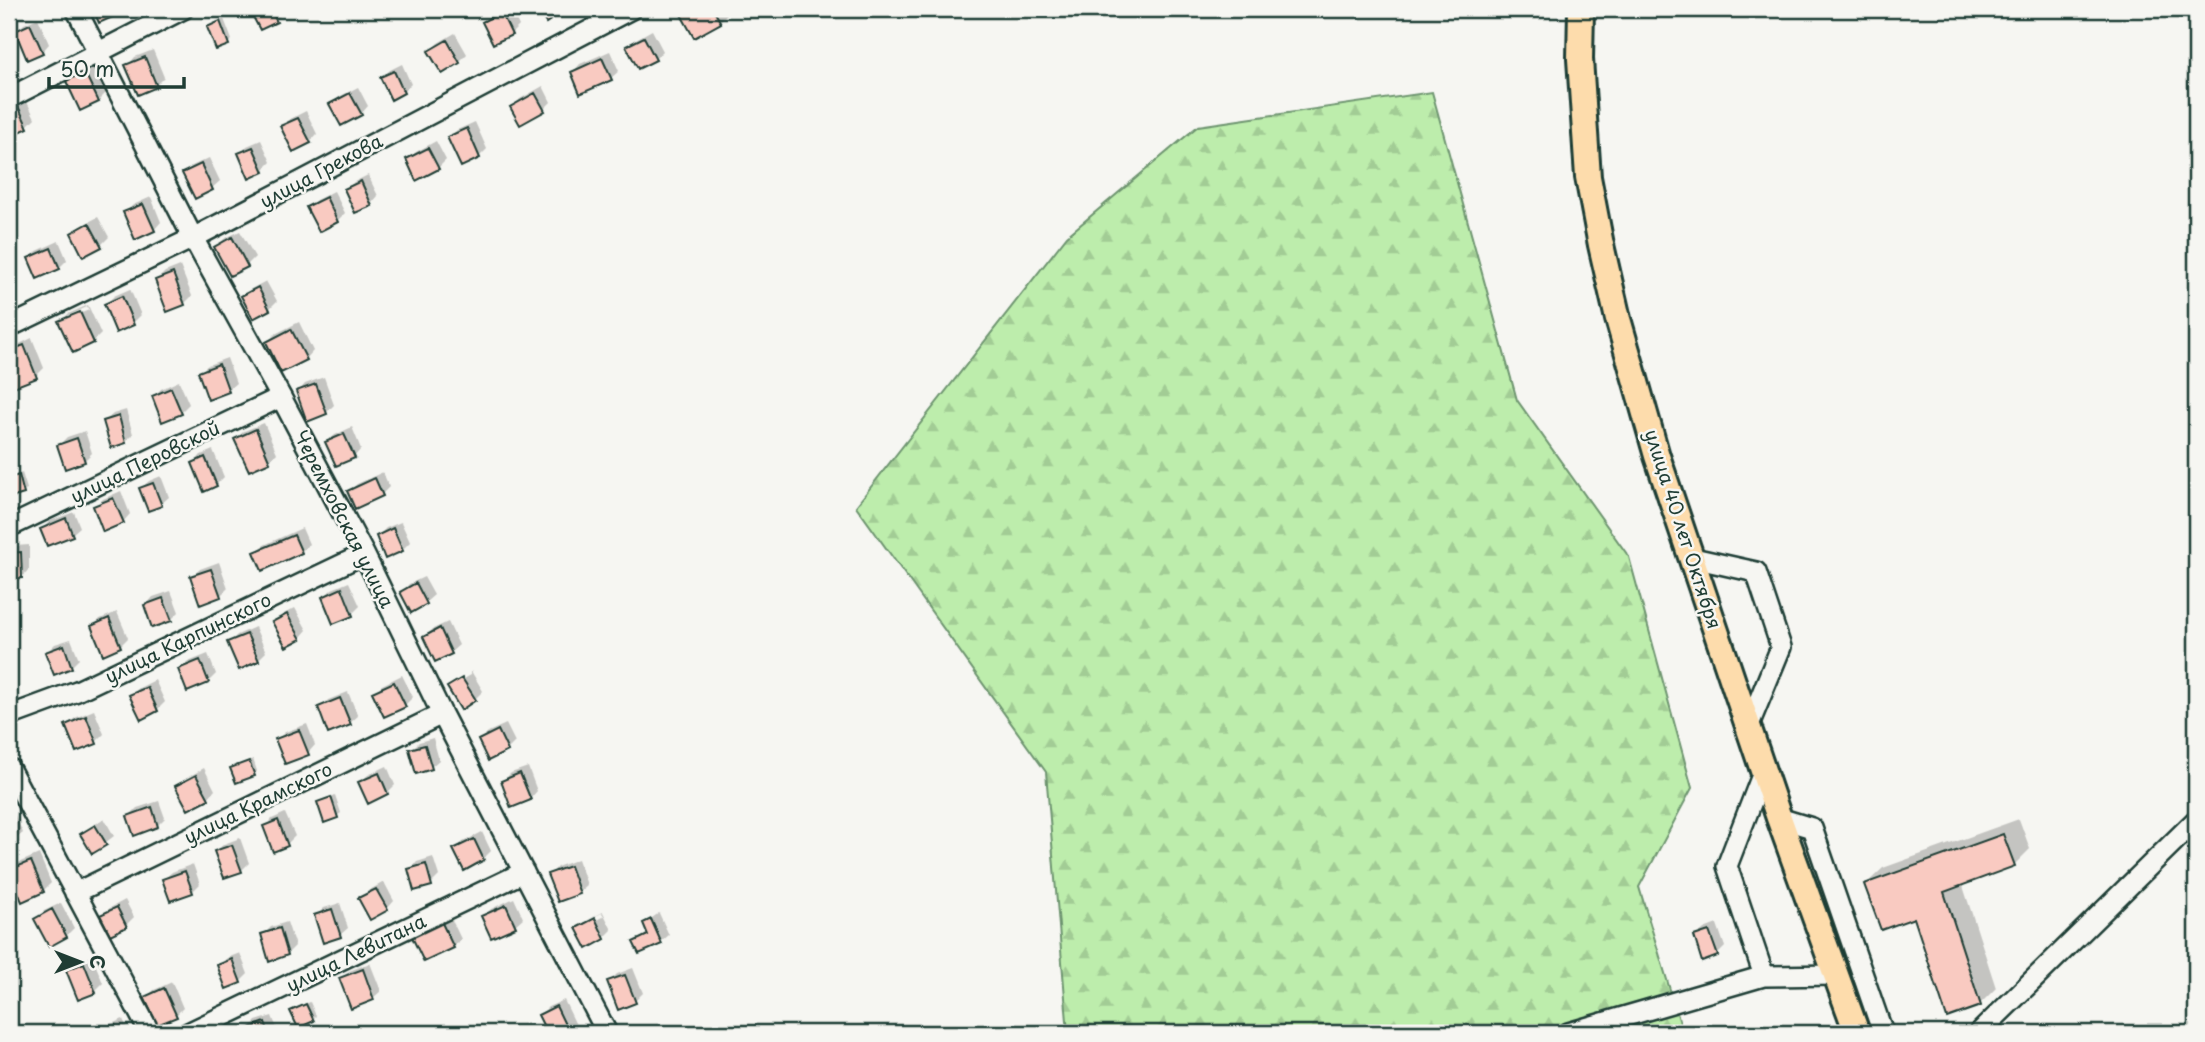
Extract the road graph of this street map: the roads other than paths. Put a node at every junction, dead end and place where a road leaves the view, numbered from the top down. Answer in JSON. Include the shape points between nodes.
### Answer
{"nodes":[{"id":1,"x":76,"y":9,"type":"edge"},
{"id":2,"x":183,"y":9,"type":"edge"},
{"id":3,"x":631,"y":9,"type":"edge"},
{"id":4,"x":1581,"y":9,"type":"edge"},
{"id":5,"x":96,"y":53,"type":"junction"},
{"id":6,"x":9,"y":98,"type":"edge"},
{"id":7,"x":193,"y":238,"type":"junction"},
{"id":8,"x":9,"y":327,"type":"edge"},
{"id":9,"x":281,"y":397,"type":"junction"},
{"id":10,"x":9,"y":527,"type":"edge"},
{"id":11,"x":363,"y":554,"type":"junction"},
{"id":12,"x":1693,"y":558,"type":"junction"},
{"id":13,"x":442,"y":714,"type":"junction"},
{"id":14,"x":9,"y":716,"type":"edge"},
{"id":15,"x":1749,"y":724,"type":"junction"},
{"id":16,"x":9,"y":768,"type":"edge"},
{"id":17,"x":1764,"y":770,"type":"junction"},
{"id":18,"x":1779,"y":818,"type":"junction"},
{"id":19,"x":2196,"y":820,"type":"edge"},
{"id":20,"x":524,"y":872,"type":"junction"},
{"id":21,"x":75,"y":892,"type":"junction"},
{"id":22,"x":1836,"y":975,"type":"junction"},
{"id":23,"x":1763,"y":976,"type":"junction"},
{"id":24,"x":150,"y":1033,"type":"edge"},
{"id":25,"x":188,"y":1033,"type":"edge"},
{"id":26,"x":607,"y":1033,"type":"edge"},
{"id":27,"x":1568,"y":1033,"type":"edge"},
{"id":28,"x":1857,"y":1033,"type":"edge"},
{"id":29,"x":1883,"y":1033,"type":"edge"},
{"id":30,"x":1979,"y":1033,"type":"edge"}],
"edges":[{"from":1,"to":5,"type":"street","name":"Черемховская улица"},
{"from":2,"to":5,"type":"street"},
{"from":3,"to":7,"type":"street","name":"улица Грекова"},
{"from":4,"to":12,"type":"main road","name":"улица 40 лет Октября","via":[[1582,109],[1601,245],[1654,444]]},
{"from":5,"to":6,"type":"street"},
{"from":5,"to":7,"type":"street","name":"Черемховская улица"},
{"from":7,"to":8,"type":"street","name":"улица Грекова"},
{"from":7,"to":9,"type":"street","name":"Черемховская улица"},
{"from":9,"to":10,"type":"street","name":"улица Перовской"},
{"from":9,"to":11,"type":"street","name":"Черемховская улица"},
{"from":11,"to":13,"type":"street","name":"Черемховская улица"},
{"from":11,"to":14,"type":"street","name":"улица Карпинского","via":[[77,691]]},
{"from":12,"to":15,"type":"main road","name":"улица 40 лет Октября"},
{"from":12,"to":15,"type":"street","via":[[1756,572],[1769,610],[1781,647]]},
{"from":13,"to":20,"type":"street","name":"Черемховская улица"},
{"from":13,"to":21,"type":"street","name":"улица Крамского"},
{"from":15,"to":17,"type":"main road","name":"улица 40 лет Октября"},
{"from":16,"to":21,"type":"street"},
{"from":17,"to":18,"type":"main road","name":"улица 40 лет Октября"},
{"from":17,"to":23,"type":"street","via":[[1727,866]]},
{"from":18,"to":22,"type":"main road","name":"улица 40 лет Октября"},
{"from":18,"to":29,"type":"street","via":[[1812,828]]},
{"from":19,"to":30,"type":"street"},
{"from":20,"to":25,"type":"street","name":"улица Левитана"},
{"from":20,"to":26,"type":"street","name":"Черемховская улица"},
{"from":21,"to":24,"type":"street"},
{"from":22,"to":23,"type":"street"},
{"from":22,"to":28,"type":"main road","name":"улица 40 лет Октября"},
{"from":23,"to":27,"type":"street"}]}
